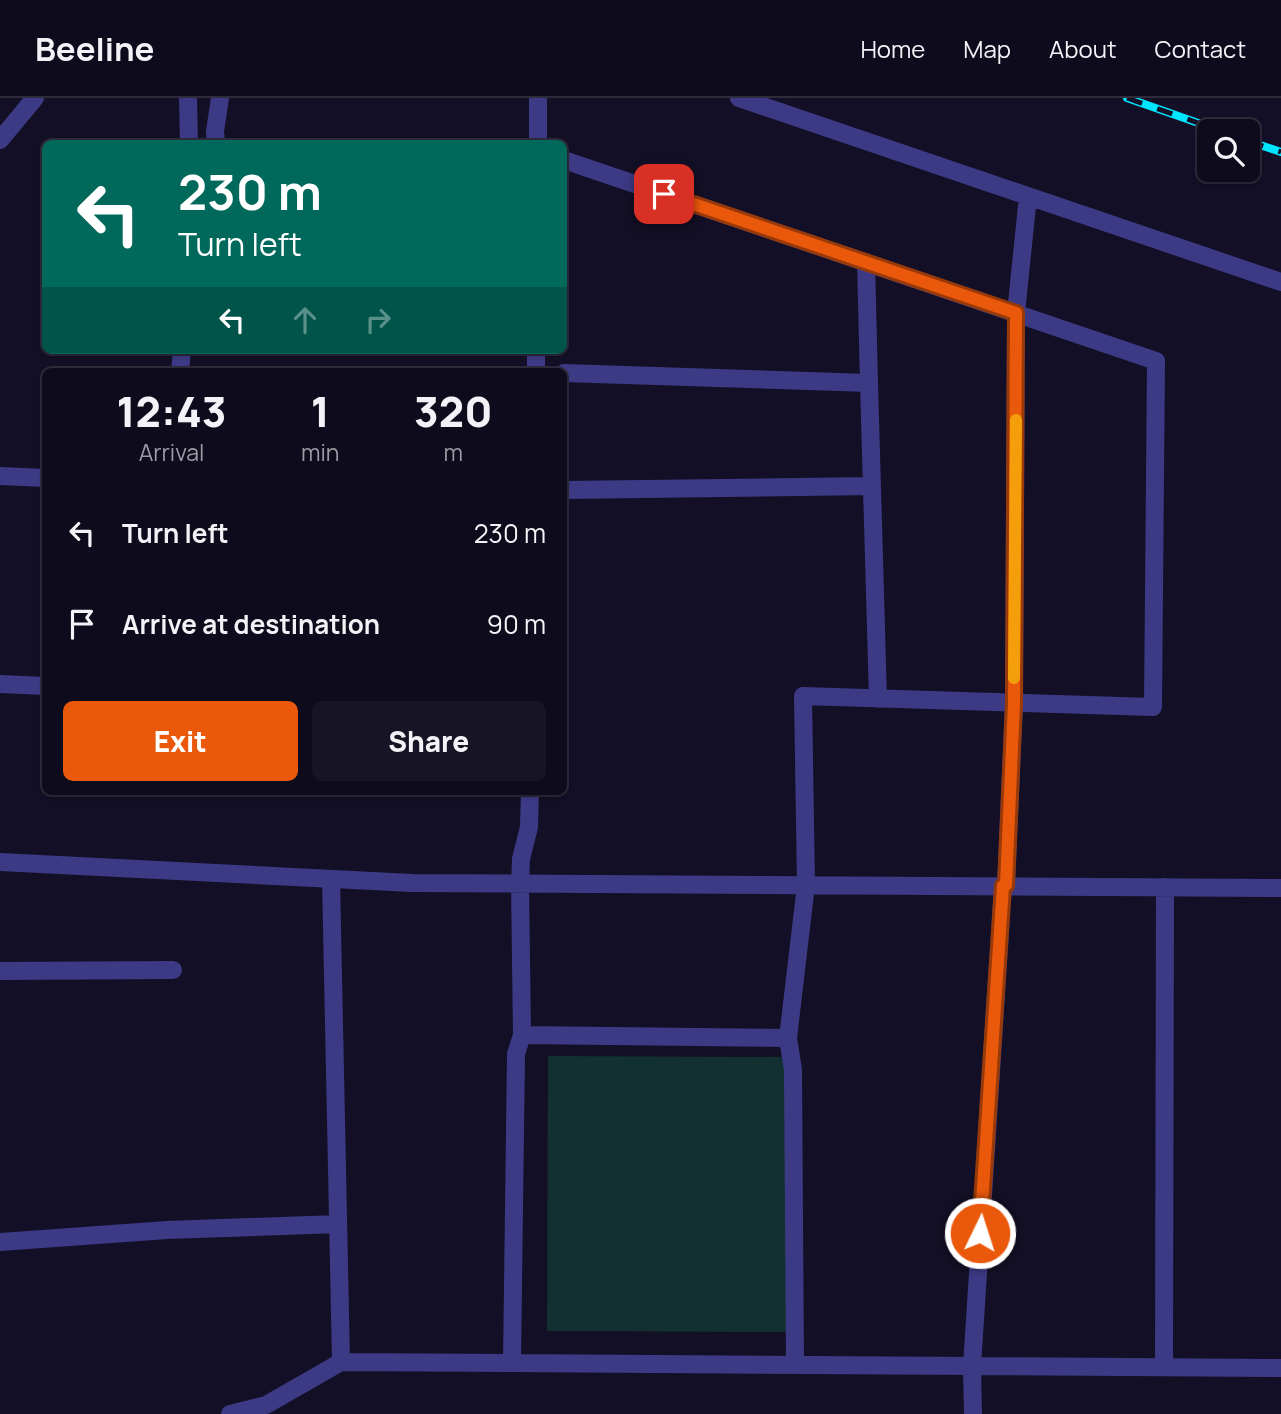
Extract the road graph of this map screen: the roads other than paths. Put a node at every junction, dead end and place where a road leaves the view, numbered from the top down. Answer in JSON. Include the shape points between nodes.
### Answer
{"nodes":[{"id":1,"x":35,"y":98,"type":"edge"},
{"id":2,"x":188,"y":98,"type":"edge"},
{"id":3,"x":220,"y":98,"type":"edge"},
{"id":4,"x":538,"y":98,"type":"edge"},
{"id":5,"x":740,"y":98,"type":"edge"},
{"id":6,"x":0,"y":140,"type":"edge"},
{"id":7,"x":189,"y":140,"type":"edge"},
{"id":8,"x":216,"y":140,"type":"edge"},
{"id":9,"x":538,"y":140,"type":"edge"},
{"id":10,"x":567,"y":161,"type":"edge"},
{"id":11,"x":1028,"y":195,"type":"junction"},
{"id":12,"x":866,"y":262,"type":"junction"},
{"id":13,"x":1281,"y":282,"type":"edge"},
{"id":14,"x":1016,"y":313,"type":"junction"},
{"id":15,"x":567,"y":373,"type":"edge"},
{"id":16,"x":869,"y":383,"type":"junction"},
{"id":17,"x":0,"y":476,"type":"edge"},
{"id":18,"x":42,"y":478,"type":"edge"},
{"id":19,"x":872,"y":486,"type":"junction"},
{"id":20,"x":567,"y":490,"type":"edge"},
{"id":21,"x":0,"y":684,"type":"edge"},
{"id":22,"x":42,"y":687,"type":"edge"},
{"id":23,"x":878,"y":699,"type":"junction"},
{"id":24,"x":1014,"y":703,"type":"junction"},
{"id":25,"x":530,"y":795,"type":"edge"},
{"id":26,"x":0,"y":862,"type":"edge"},
{"id":27,"x":331,"y":879,"type":"junction"},
{"id":28,"x":520,"y":884,"type":"junction"},
{"id":29,"x":806,"y":885,"type":"junction"},
{"id":30,"x":1003,"y":886,"type":"junction"},
{"id":31,"x":1165,"y":887,"type":"junction"},
{"id":32,"x":1281,"y":888,"type":"edge"},
{"id":33,"x":173,"y":970,"type":"dead end"},
{"id":34,"x":0,"y":971,"type":"edge"},
{"id":35,"x":522,"y":1035,"type":"junction"},
{"id":36,"x":788,"y":1038,"type":"junction"},
{"id":37,"x":338,"y":1224,"type":"junction"},
{"id":38,"x":0,"y":1242,"type":"edge"},
{"id":39,"x":341,"y":1362,"type":"junction"},
{"id":40,"x":512,"y":1363,"type":"junction"},
{"id":41,"x":795,"y":1365,"type":"junction"},
{"id":42,"x":972,"y":1366,"type":"junction"},
{"id":43,"x":1164,"y":1367,"type":"junction"},
{"id":44,"x":1281,"y":1368,"type":"edge"},
{"id":45,"x":230,"y":1414,"type":"edge"},
{"id":46,"x":973,"y":1414,"type":"edge"}],
"edges":[{"from":1,"to":6,"type":"street"},
{"from":2,"to":7,"type":"street"},
{"from":3,"to":8,"type":"street"},
{"from":4,"to":9,"type":"street"},
{"from":5,"to":11,"type":"street"},
{"from":10,"to":12,"type":"street"},
{"from":11,"to":13,"type":"street"},
{"from":11,"to":14,"type":"street"},
{"from":12,"to":14,"type":"street"},
{"from":12,"to":16,"type":"street"},
{"from":14,"to":24,"type":"street"},
{"from":14,"to":24,"type":"street","via":[[1156,360],[1153,707]]},
{"from":15,"to":16,"type":"street"},
{"from":16,"to":19,"type":"street"},
{"from":17,"to":18,"type":"street"},
{"from":19,"to":20,"type":"street"},
{"from":19,"to":23,"type":"street"},
{"from":21,"to":22,"type":"street"},
{"from":23,"to":24,"type":"street"},
{"from":23,"to":29,"type":"street","via":[[803,696]]},
{"from":24,"to":30,"type":"street"},
{"from":25,"to":28,"type":"street"},
{"from":26,"to":27,"type":"street"},
{"from":27,"to":28,"type":"street"},
{"from":27,"to":37,"type":"street"},
{"from":28,"to":29,"type":"street"},
{"from":28,"to":35,"type":"street"},
{"from":29,"to":30,"type":"street"},
{"from":29,"to":36,"type":"street"},
{"from":30,"to":31,"type":"street"},
{"from":30,"to":42,"type":"street"},
{"from":31,"to":32,"type":"street"},
{"from":31,"to":43,"type":"street"},
{"from":33,"to":34,"type":"street"},
{"from":35,"to":36,"type":"street"},
{"from":35,"to":40,"type":"street","via":[[516,1054]]},
{"from":36,"to":41,"type":"street","via":[[793,1070]]},
{"from":37,"to":38,"type":"street"},
{"from":37,"to":39,"type":"street"},
{"from":39,"to":40,"type":"street"},
{"from":39,"to":45,"type":"street","via":[[266,1405]]},
{"from":40,"to":41,"type":"street"},
{"from":41,"to":42,"type":"street"},
{"from":42,"to":43,"type":"street"},
{"from":42,"to":46,"type":"street"},
{"from":43,"to":44,"type":"street"}]}
